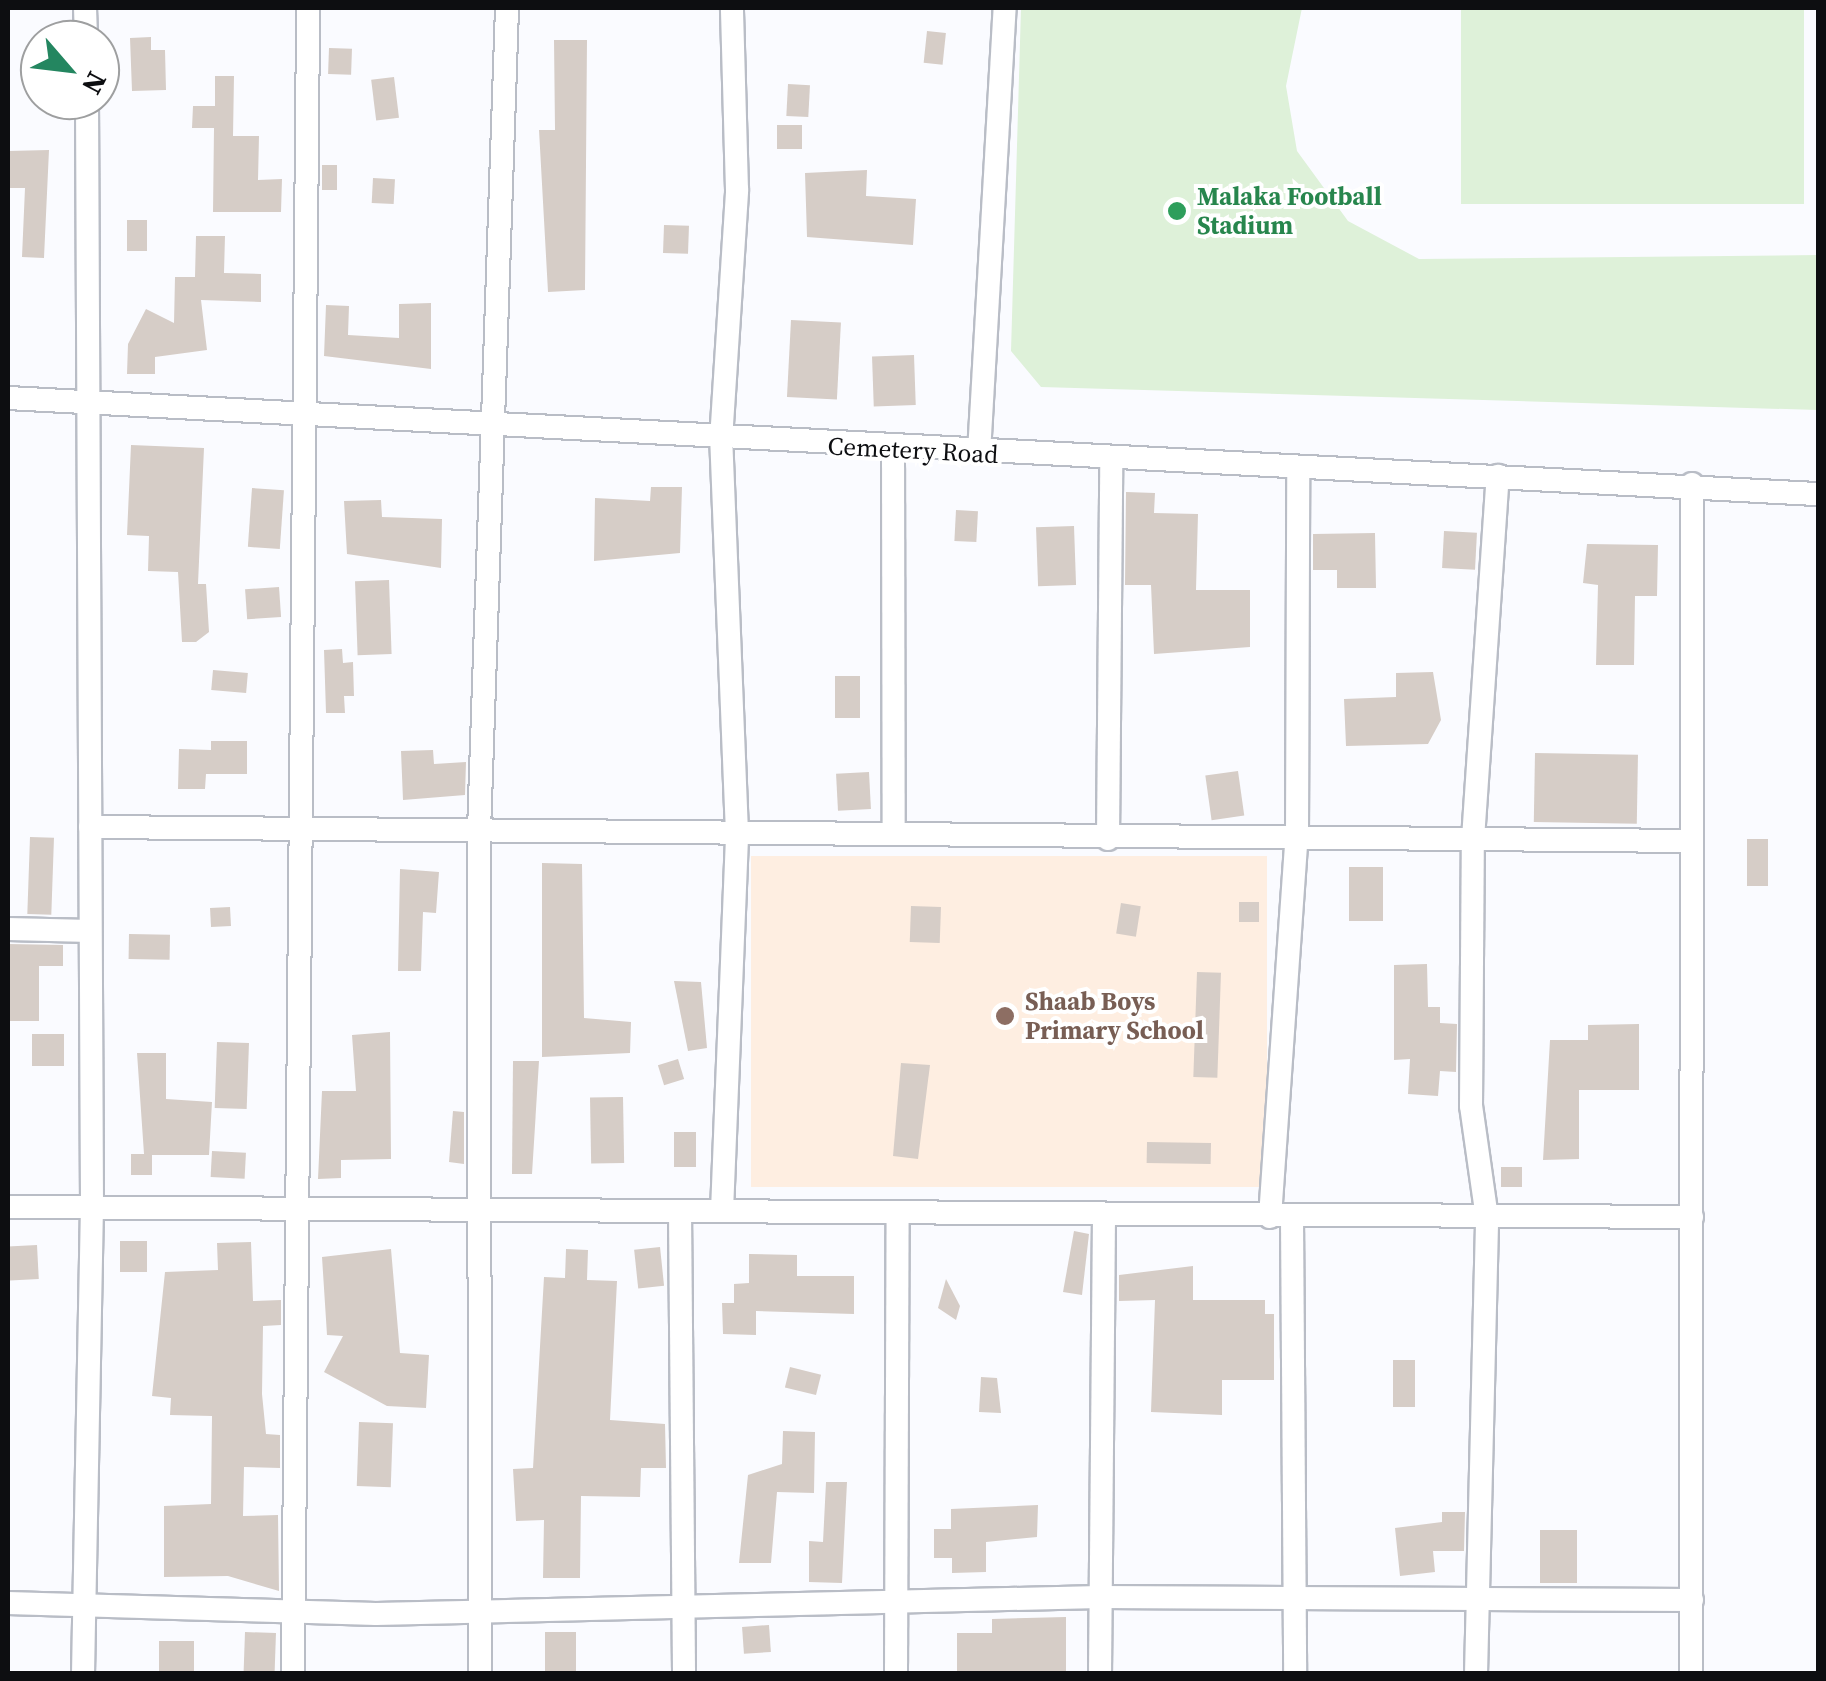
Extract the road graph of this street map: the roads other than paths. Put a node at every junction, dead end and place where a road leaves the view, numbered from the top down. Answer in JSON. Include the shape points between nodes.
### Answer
{"nodes":[{"id":1,"x":308,"y":8,"type":"edge"},
{"id":2,"x":507,"y":8,"type":"edge"},
{"id":3,"x":732,"y":8,"type":"edge"},
{"id":4,"x":1005,"y":8,"type":"edge"},
{"id":5,"x":87,"y":120,"type":"edge"},
{"id":6,"x":8,"y":398,"type":"edge"},
{"id":7,"x":91,"y":400,"type":"junction"},
{"id":8,"x":305,"y":415,"type":"junction"},
{"id":9,"x":491,"y":426,"type":"junction"},
{"id":10,"x":722,"y":440,"type":"junction"},
{"id":11,"x":894,"y":449,"type":"junction"},
{"id":12,"x":979,"y":453,"type":"junction"},
{"id":13,"x":1111,"y":459,"type":"junction"},
{"id":14,"x":1298,"y":467,"type":"junction"},
{"id":15,"x":1498,"y":476,"type":"junction"},
{"id":16,"x":1692,"y":484,"type":"junction"},
{"id":17,"x":1818,"y":494,"type":"edge"},
{"id":18,"x":90,"y":827,"type":"junction"},
{"id":19,"x":294,"y":828,"type":"junction"},
{"id":20,"x":478,"y":831,"type":"junction"},
{"id":21,"x":738,"y":832,"type":"junction"},
{"id":22,"x":894,"y":834,"type":"junction"},
{"id":23,"x":1297,"y":835,"type":"junction"},
{"id":24,"x":1108,"y":839,"type":"junction"},
{"id":25,"x":1473,"y":840,"type":"junction"},
{"id":26,"x":1692,"y":841,"type":"junction"},
{"id":27,"x":8,"y":929,"type":"edge"},
{"id":28,"x":90,"y":931,"type":"junction"},
{"id":29,"x":92,"y":1204,"type":"junction"},
{"id":30,"x":478,"y":1204,"type":"junction"},
{"id":31,"x":8,"y":1207,"type":"edge"},
{"id":32,"x":722,"y":1211,"type":"junction"},
{"id":33,"x":680,"y":1212,"type":"junction"},
{"id":34,"x":292,"y":1213,"type":"junction"},
{"id":35,"x":898,"y":1214,"type":"junction"},
{"id":36,"x":1104,"y":1217,"type":"junction"},
{"id":37,"x":1692,"y":1217,"type":"junction"},
{"id":38,"x":1281,"y":1218,"type":"junction"},
{"id":39,"x":1486,"y":1218,"type":"junction"},
{"id":40,"x":1100,"y":1597,"type":"junction"},
{"id":41,"x":1296,"y":1597,"type":"junction"},
{"id":42,"x":1476,"y":1597,"type":"junction"},
{"id":43,"x":1692,"y":1600,"type":"junction"},
{"id":44,"x":8,"y":1603,"type":"edge"},
{"id":45,"x":84,"y":1603,"type":"junction"},
{"id":46,"x":895,"y":1604,"type":"junction"},
{"id":47,"x":685,"y":1606,"type":"junction"},
{"id":48,"x":481,"y":1608,"type":"junction"},
{"id":49,"x":286,"y":1612,"type":"junction"},
{"id":50,"x":83,"y":1674,"type":"edge"},
{"id":51,"x":293,"y":1674,"type":"edge"},
{"id":52,"x":480,"y":1674,"type":"edge"},
{"id":53,"x":684,"y":1674,"type":"edge"},
{"id":54,"x":896,"y":1674,"type":"edge"},
{"id":55,"x":1100,"y":1674,"type":"edge"},
{"id":56,"x":1295,"y":1674,"type":"edge"},
{"id":57,"x":1476,"y":1674,"type":"edge"},
{"id":58,"x":1691,"y":1674,"type":"edge"}],
"edges":[{"from":1,"to":8,"type":"street"},
{"from":2,"to":9,"type":"street"},
{"from":3,"to":10,"type":"street","via":[[738,190]]},
{"from":4,"to":12,"type":"street"},
{"from":5,"to":7,"type":"street"},
{"from":6,"to":7,"type":"street","name":"Cemetery Road"},
{"from":7,"to":8,"type":"street","name":"Cemetery Road"},
{"from":7,"to":18,"type":"street"},
{"from":8,"to":9,"type":"street","name":"Cemetery Road"},
{"from":8,"to":19,"type":"street"},
{"from":9,"to":10,"type":"street","name":"Cemetery Road"},
{"from":9,"to":20,"type":"street"},
{"from":10,"to":11,"type":"street","name":"Cemetery Road"},
{"from":10,"to":21,"type":"street"},
{"from":11,"to":12,"type":"street","name":"Cemetery Road"},
{"from":11,"to":22,"type":"street"},
{"from":12,"to":13,"type":"street","name":"Cemetery Road"},
{"from":13,"to":14,"type":"street","name":"Cemetery Road"},
{"from":13,"to":24,"type":"street"},
{"from":14,"to":15,"type":"street","name":"Cemetery Road"},
{"from":14,"to":23,"type":"street"},
{"from":15,"to":16,"type":"street","name":"Cemetery Road"},
{"from":15,"to":25,"type":"street"},
{"from":16,"to":17,"type":"street","name":"Cemetery Road"},
{"from":16,"to":26,"type":"street"},
{"from":18,"to":19,"type":"street"},
{"from":18,"to":28,"type":"street"},
{"from":19,"to":20,"type":"street"},
{"from":19,"to":34,"type":"street"},
{"from":20,"to":21,"type":"street"},
{"from":20,"to":30,"type":"street"},
{"from":21,"to":22,"type":"street"},
{"from":21,"to":32,"type":"street"},
{"from":22,"to":24,"type":"street"},
{"from":23,"to":24,"type":"street"},
{"from":23,"to":25,"type":"street"},
{"from":23,"to":38,"type":"street"},
{"from":25,"to":26,"type":"street"},
{"from":25,"to":39,"type":"street","via":[[1471,1106]]},
{"from":26,"to":37,"type":"street"},
{"from":27,"to":28,"type":"street"},
{"from":28,"to":29,"type":"street"},
{"from":29,"to":31,"type":"street"},
{"from":29,"to":34,"type":"street"},
{"from":29,"to":45,"type":"street"},
{"from":30,"to":33,"type":"street"},
{"from":30,"to":34,"type":"street"},
{"from":30,"to":48,"type":"street"},
{"from":32,"to":33,"type":"street"},
{"from":32,"to":35,"type":"street"},
{"from":33,"to":47,"type":"street"},
{"from":34,"to":49,"type":"street"},
{"from":35,"to":36,"type":"street"},
{"from":35,"to":46,"type":"street"},
{"from":36,"to":38,"type":"street"},
{"from":36,"to":40,"type":"street"},
{"from":37,"to":39,"type":"street"},
{"from":37,"to":43,"type":"street"},
{"from":38,"to":39,"type":"street"},
{"from":38,"to":41,"type":"street"},
{"from":39,"to":42,"type":"street"},
{"from":40,"to":41,"type":"street"},
{"from":40,"to":46,"type":"street"},
{"from":40,"to":55,"type":"street"},
{"from":41,"to":42,"type":"street"},
{"from":41,"to":56,"type":"street"},
{"from":42,"to":43,"type":"street"},
{"from":42,"to":57,"type":"street"},
{"from":43,"to":58,"type":"street"},
{"from":44,"to":45,"type":"street"},
{"from":45,"to":49,"type":"street"},
{"from":45,"to":50,"type":"street"},
{"from":46,"to":47,"type":"street"},
{"from":46,"to":54,"type":"street"},
{"from":47,"to":48,"type":"street"},
{"from":47,"to":53,"type":"street"},
{"from":48,"to":49,"type":"street"},
{"from":48,"to":52,"type":"street"},
{"from":49,"to":51,"type":"street"}]}
